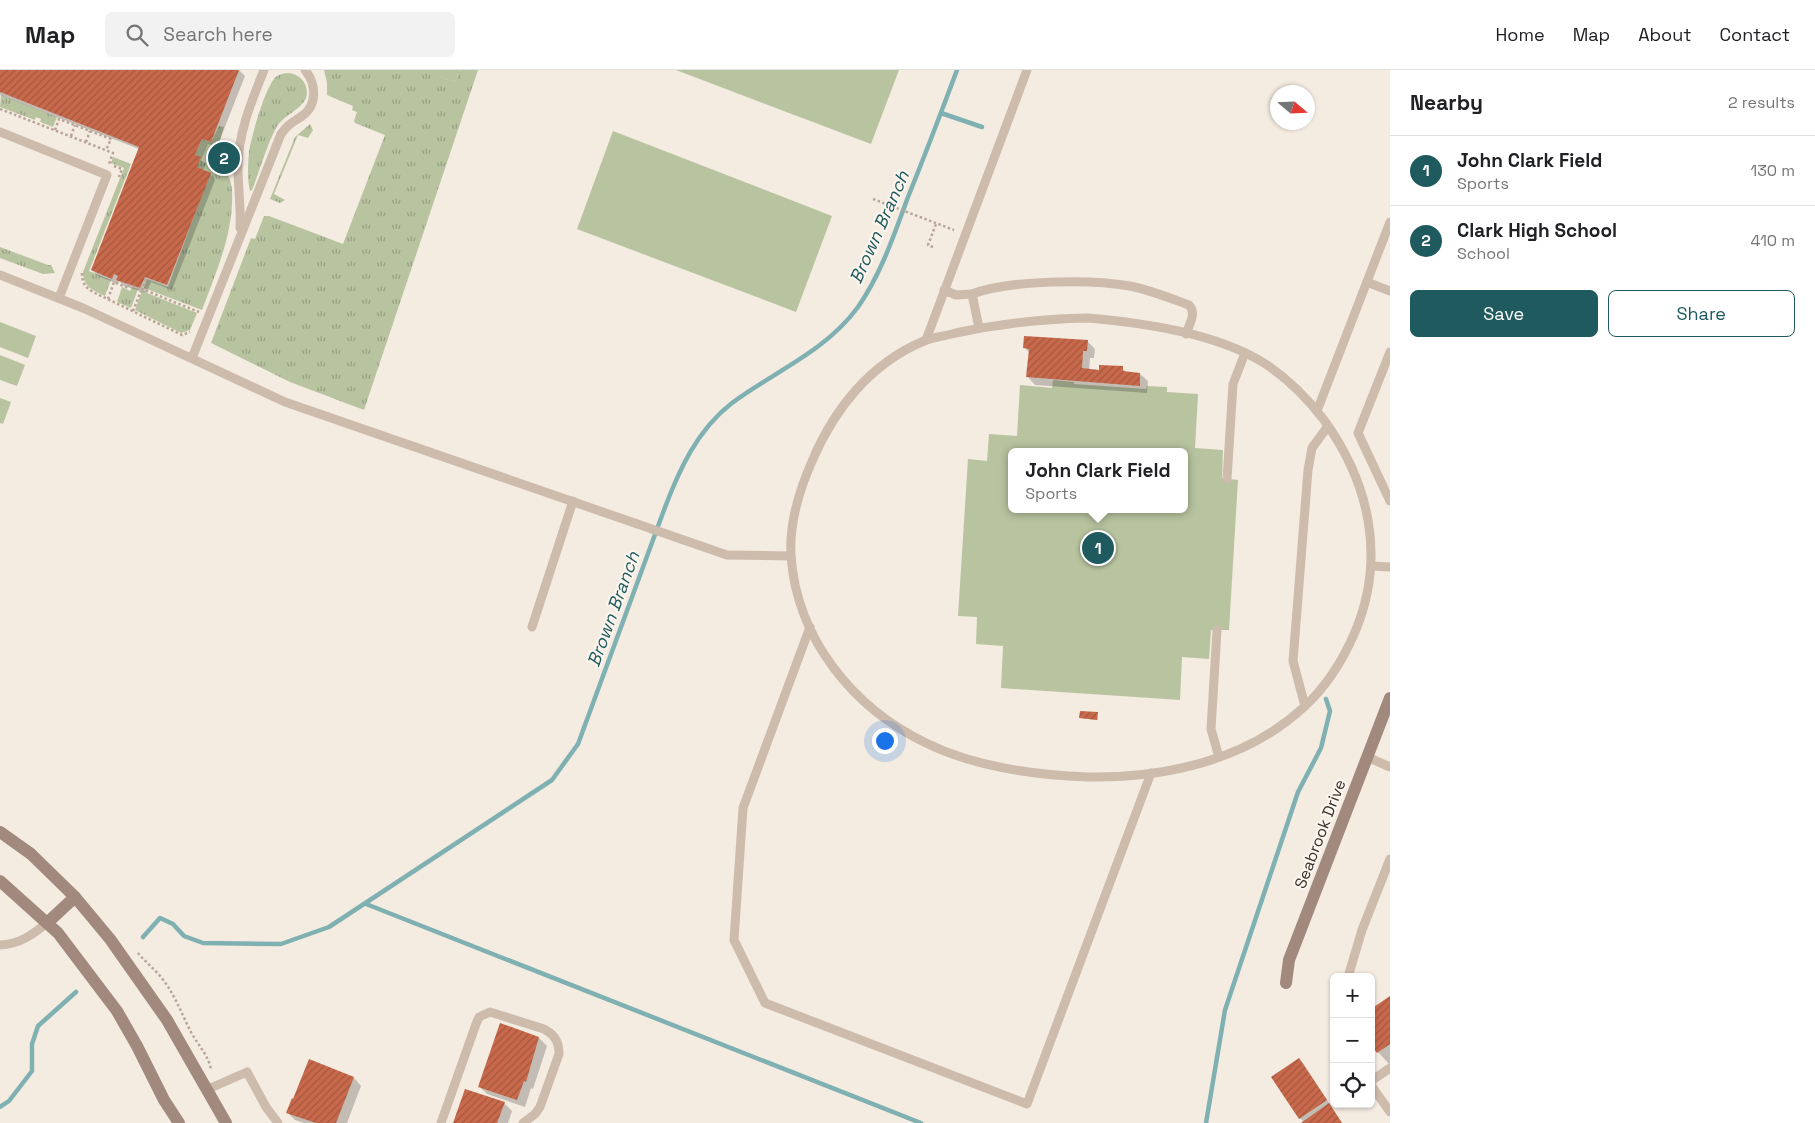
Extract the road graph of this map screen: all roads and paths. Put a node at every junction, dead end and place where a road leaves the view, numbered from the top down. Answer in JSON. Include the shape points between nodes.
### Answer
{"nodes":[{"id":1,"x":305,"y":70,"type":"edge"},
{"id":2,"x":1027,"y":70,"type":"edge"},
{"id":3,"x":265,"y":71,"type":"edge"},
{"id":4,"x":0,"y":109,"type":"edge"},
{"id":5,"x":75,"y":125,"type":"junction"},
{"id":6,"x":54,"y":130,"type":"junction"},
{"id":7,"x":90,"y":131,"type":"junction"},
{"id":8,"x":0,"y":132,"type":"edge"},
{"id":9,"x":71,"y":136,"type":"junction"},
{"id":10,"x":86,"y":142,"type":"junction"},
{"id":11,"x":106,"y":150,"type":"junction"},
{"id":12,"x":119,"y":178,"type":"dead end"},
{"id":13,"x":872,"y":199,"type":"dead end"},
{"id":14,"x":1390,"y":222,"type":"edge"},
{"id":15,"x":936,"y":224,"type":"junction"},
{"id":16,"x":942,"y":226,"type":"dead end"},
{"id":17,"x":239,"y":237,"type":"junction"},
{"id":18,"x":933,"y":247,"type":"dead end"},
{"id":19,"x":82,"y":273,"type":"dead end"},
{"id":20,"x":0,"y":275,"type":"edge"},
{"id":21,"x":146,"y":279,"type":"dead end"},
{"id":22,"x":1367,"y":282,"type":"junction"},
{"id":23,"x":142,"y":290,"type":"junction"},
{"id":24,"x":944,"y":290,"type":"junction"},
{"id":25,"x":1390,"y":291,"type":"edge"},
{"id":26,"x":972,"y":294,"type":"junction"},
{"id":27,"x":59,"y":298,"type":"junction"},
{"id":28,"x":108,"y":299,"type":"junction"},
{"id":29,"x":133,"y":311,"type":"junction"},
{"id":30,"x":196,"y":320,"type":"dead end"},
{"id":31,"x":979,"y":328,"type":"junction"},
{"id":32,"x":193,"y":329,"type":"dead end"},
{"id":33,"x":1186,"y":334,"type":"junction"},
{"id":34,"x":926,"y":340,"type":"junction"},
{"id":35,"x":1390,"y":352,"type":"edge"},
{"id":36,"x":1245,"y":353,"type":"junction"},
{"id":37,"x":192,"y":358,"type":"junction"},
{"id":38,"x":1317,"y":411,"type":"junction"},
{"id":39,"x":1328,"y":426,"type":"junction"},
{"id":40,"x":1227,"y":479,"type":"dead end"},
{"id":41,"x":1390,"y":501,"type":"edge"},
{"id":42,"x":573,"y":502,"type":"junction"},
{"id":43,"x":791,"y":556,"type":"junction"},
{"id":44,"x":1371,"y":566,"type":"junction"},
{"id":45,"x":1390,"y":567,"type":"edge"},
{"id":46,"x":532,"y":627,"type":"dead end"},
{"id":47,"x":810,"y":627,"type":"junction"},
{"id":48,"x":1217,"y":630,"type":"dead end"},
{"id":49,"x":1390,"y":698,"type":"edge"},
{"id":50,"x":1305,"y":706,"type":"junction"},
{"id":51,"x":1367,"y":756,"type":"junction"},
{"id":52,"x":1219,"y":758,"type":"junction"},
{"id":53,"x":1390,"y":767,"type":"edge"},
{"id":54,"x":1151,"y":773,"type":"junction"},
{"id":55,"x":0,"y":832,"type":"edge"},
{"id":56,"x":1390,"y":859,"type":"edge"},
{"id":57,"x":0,"y":881,"type":"edge"},
{"id":58,"x":75,"y":897,"type":"junction"},
{"id":59,"x":47,"y":923,"type":"junction"},
{"id":60,"x":0,"y":945,"type":"edge"},
{"id":61,"x":1349,"y":973,"type":"edge"},
{"id":62,"x":1286,"y":983,"type":"dead end"},
{"id":63,"x":1390,"y":1068,"type":"edge"},
{"id":64,"x":1375,"y":1078,"type":"edge"},
{"id":65,"x":206,"y":1090,"type":"junction"},
{"id":66,"x":1375,"y":1091,"type":"edge"},
{"id":67,"x":1390,"y":1112,"type":"edge"},
{"id":68,"x":180,"y":1123,"type":"edge"},
{"id":69,"x":226,"y":1123,"type":"edge"},
{"id":70,"x":278,"y":1123,"type":"edge"},
{"id":71,"x":441,"y":1123,"type":"edge"},
{"id":72,"x":523,"y":1123,"type":"edge"}],
"edges":[{"from":1,"to":17,"type":"lane","via":[[312,78],[312,104],[281,134]]},
{"from":2,"to":24,"type":"lane"},
{"from":3,"to":17,"type":"lane","via":[[253,98],[238,165]]},
{"from":4,"to":6,"type":"path"},
{"from":5,"to":6,"type":"path","via":[[59,119]]},
{"from":5,"to":7,"type":"path"},
{"from":5,"to":9,"type":"path"},
{"from":6,"to":9,"type":"path"},
{"from":7,"to":10,"type":"path"},
{"from":7,"to":11,"type":"path","via":[[111,139]]},
{"from":8,"to":27,"type":"lane","via":[[107,175]]},
{"from":9,"to":10,"type":"path"},
{"from":10,"to":11,"type":"path"},
{"from":11,"to":12,"type":"path","via":[[113,153],[109,164],[122,169]]},
{"from":13,"to":15,"type":"path"},
{"from":14,"to":22,"type":"lane"},
{"from":15,"to":16,"type":"path"},
{"from":15,"to":18,"type":"path","via":[[928,245]]},
{"from":17,"to":37,"type":"lane"},
{"from":19,"to":28,"type":"path","via":[[85,287]]},
{"from":20,"to":27,"type":"lane"},
{"from":21,"to":23,"type":"path"},
{"from":22,"to":25,"type":"lane"},
{"from":22,"to":38,"type":"lane"},
{"from":23,"to":28,"type":"path","via":[[114,282]]},
{"from":23,"to":29,"type":"path"},
{"from":23,"to":30,"type":"path","via":[[200,312]]},
{"from":24,"to":26,"type":"lane","via":[[956,295]]},
{"from":24,"to":34,"type":"lane"},
{"from":26,"to":31,"type":"lane"},
{"from":26,"to":33,"type":"lane","via":[[987,289],[1066,282],[1132,287],[1189,305],[1193,313]]},
{"from":27,"to":37,"type":"lane"},
{"from":28,"to":29,"type":"path"},
{"from":29,"to":32,"type":"path","via":[[182,335]]},
{"from":31,"to":33,"type":"lane","via":[[1027,320],[1088,318],[1130,322]]},
{"from":31,"to":34,"type":"lane"},
{"from":33,"to":36,"type":"lane"},
{"from":34,"to":43,"type":"lane","via":[[889,361],[858,386],[832,421],[802,488]]},
{"from":35,"to":41,"type":"lane","via":[[1358,433]]},
{"from":36,"to":38,"type":"lane","via":[[1286,380]]},
{"from":36,"to":40,"type":"lane","via":[[1233,384]]},
{"from":37,"to":42,"type":"lane","via":[[285,402]]},
{"from":38,"to":39,"type":"lane"},
{"from":39,"to":44,"type":"lane","via":[[1361,489],[1371,536]]},
{"from":39,"to":50,"type":"lane","via":[[1312,448],[1308,470],[1293,661]]},
{"from":42,"to":43,"type":"lane","via":[[727,555]]},
{"from":42,"to":46,"type":"lane"},
{"from":43,"to":47,"type":"lane"},
{"from":44,"to":45,"type":"lane"},
{"from":44,"to":50,"type":"lane","via":[[1362,616],[1350,642],[1327,682]]},
{"from":47,"to":54,"type":"lane","via":[[820,650],[835,671],[867,705],[894,725],[942,750],[984,763],[1046,774],[1090,777]]},
{"from":47,"to":54,"type":"lane","via":[[744,808],[734,940],[765,1003],[1027,1104]]},
{"from":48,"to":52,"type":"lane","via":[[1211,729]]},
{"from":49,"to":51,"type":"street","name":"Seabrook Drive"},
{"from":50,"to":52,"type":"lane","via":[[1262,738]]},
{"from":51,"to":53,"type":"lane"},
{"from":51,"to":62,"type":"street","name":"Seabrook Drive","via":[[1289,960]]},
{"from":52,"to":54,"type":"lane","via":[[1182,769]]},
{"from":55,"to":58,"type":"street","via":[[30,854]]},
{"from":56,"to":61,"type":"lane"},
{"from":57,"to":59,"type":"street"},
{"from":58,"to":59,"type":"street"},
{"from":58,"to":65,"type":"street","via":[[127,962],[167,1020]]},
{"from":59,"to":60,"type":"lane","via":[[28,938]]},
{"from":59,"to":68,"type":"street","via":[[117,1011],[164,1100]]},
{"from":63,"to":64,"type":"lane"},
{"from":65,"to":69,"type":"street"},
{"from":65,"to":70,"type":"lane","via":[[247,1072]]},
{"from":66,"to":67,"type":"lane"},
{"from":71,"to":72,"type":"lane","via":[[479,1017],[490,1012],[544,1029],[551,1033],[559,1046],[540,1107]]}]}
